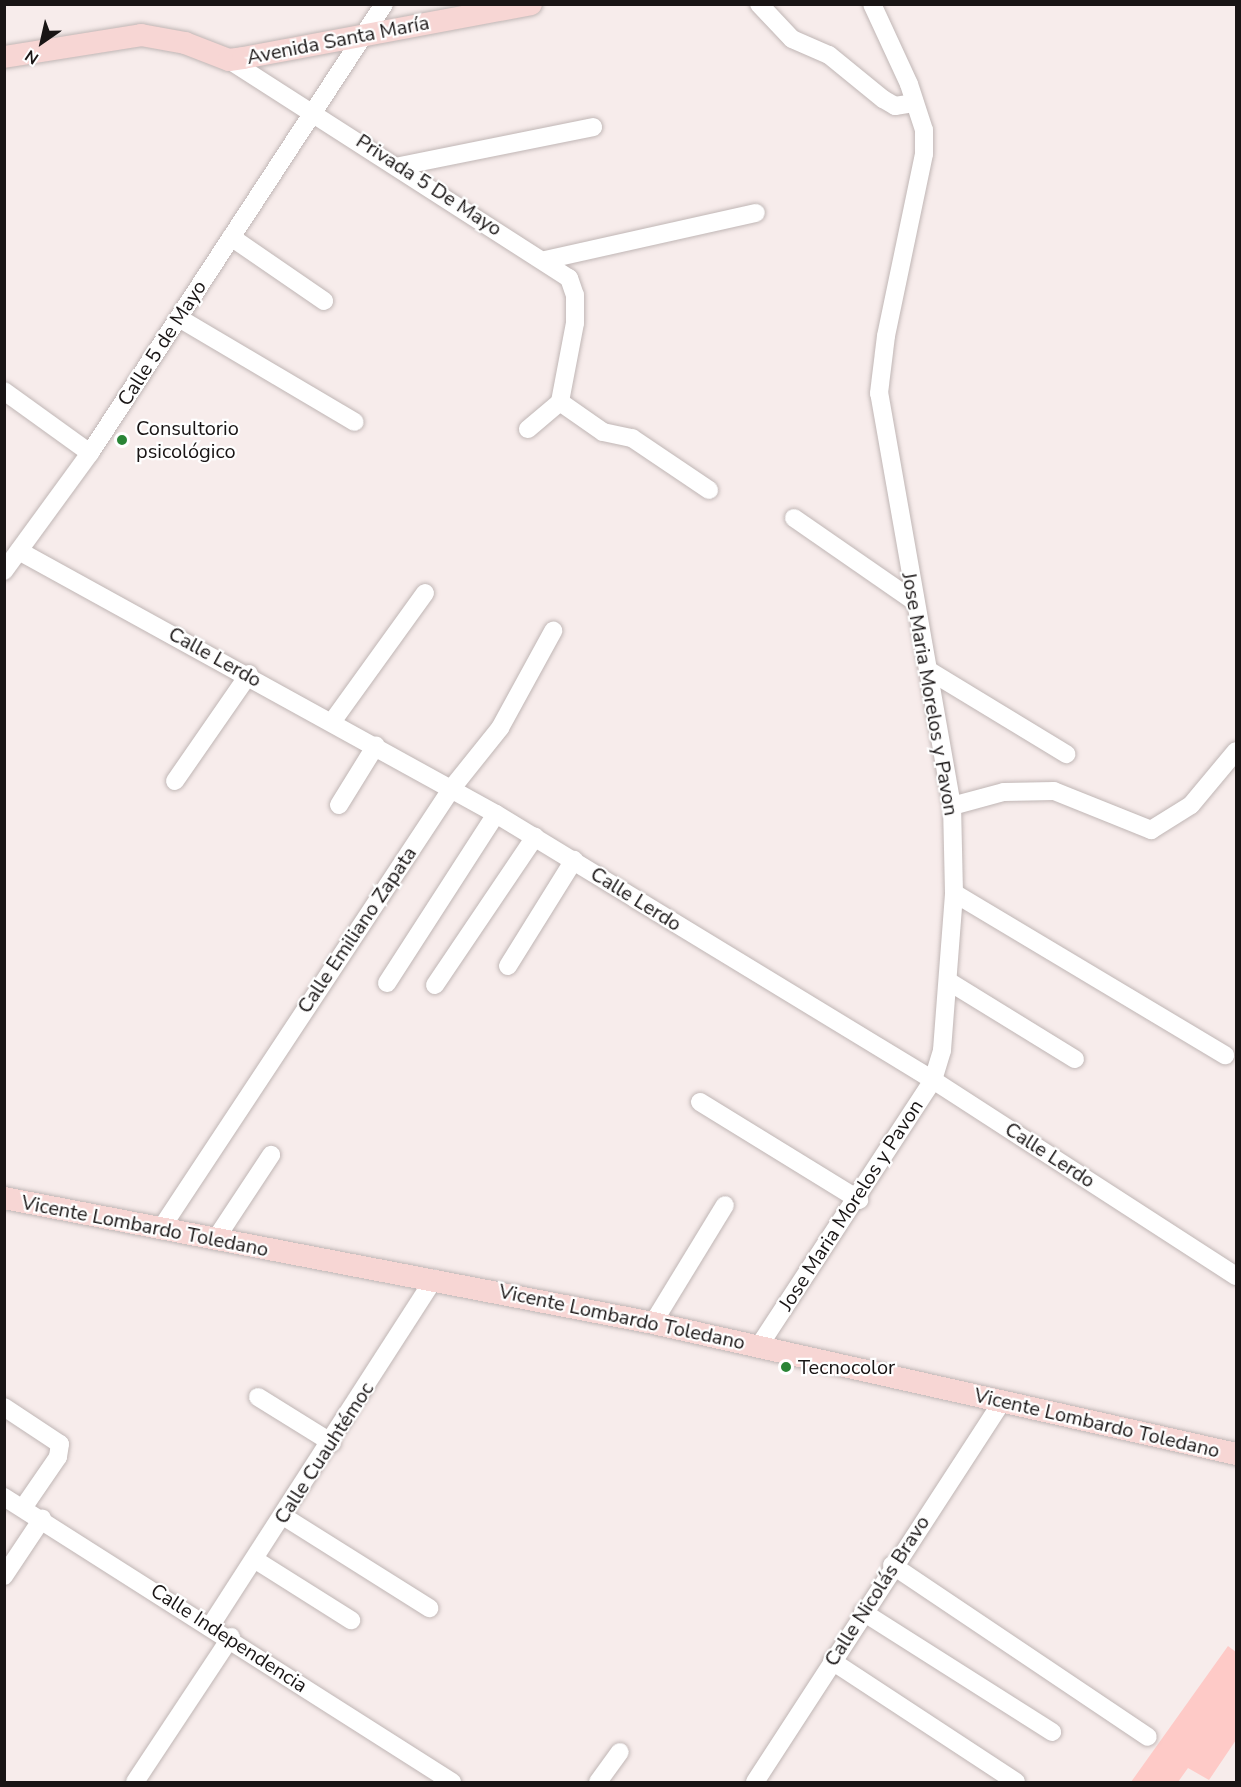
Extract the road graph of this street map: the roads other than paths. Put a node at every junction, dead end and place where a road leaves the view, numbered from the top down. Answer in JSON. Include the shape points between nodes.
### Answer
{"nodes":[{"id":1,"x":531,"y":4,"type":"edge"},
{"id":2,"x":759,"y":4,"type":"edge"},
{"id":3,"x":872,"y":4,"type":"edge"},
{"id":4,"x":381,"y":5,"type":"edge"},
{"id":5,"x":365,"y":35,"type":"junction"},
{"id":6,"x":4,"y":57,"type":"edge"},
{"id":7,"x":229,"y":60,"type":"junction"},
{"id":8,"x":915,"y":104,"type":"junction"},
{"id":9,"x":313,"y":110,"type":"junction"},
{"id":10,"x":593,"y":127,"type":"dead end"},
{"id":11,"x":400,"y":166,"type":"junction"},
{"id":12,"x":756,"y":213,"type":"dead end"},
{"id":13,"x":231,"y":237,"type":"junction"},
{"id":14,"x":545,"y":260,"type":"junction"},
{"id":15,"x":324,"y":301,"type":"dead end"},
{"id":16,"x":178,"y":318,"type":"junction"},
{"id":17,"x":4,"y":391,"type":"edge"},
{"id":18,"x":560,"y":402,"type":"junction"},
{"id":19,"x":355,"y":422,"type":"dead end"},
{"id":20,"x":528,"y":429,"type":"dead end"},
{"id":21,"x":90,"y":453,"type":"junction"},
{"id":22,"x":709,"y":490,"type":"dead end"},
{"id":23,"x":794,"y":518,"type":"dead end"},
{"id":24,"x":9,"y":562,"type":"edge"},
{"id":25,"x":425,"y":593,"type":"dead end"},
{"id":26,"x":914,"y":601,"type":"junction"},
{"id":27,"x":553,"y":631,"type":"dead end"},
{"id":28,"x":928,"y":670,"type":"junction"},
{"id":29,"x":249,"y":674,"type":"junction"},
{"id":30,"x":332,"y":722,"type":"junction"},
{"id":31,"x":376,"y":745,"type":"junction"},
{"id":32,"x":1236,"y":751,"type":"edge"},
{"id":33,"x":1066,"y":754,"type":"dead end"},
{"id":34,"x":175,"y":781,"type":"dead end"},
{"id":35,"x":452,"y":788,"type":"junction"},
{"id":36,"x":339,"y":805,"type":"dead end"},
{"id":37,"x":952,"y":806,"type":"junction"},
{"id":38,"x":496,"y":814,"type":"junction"},
{"id":39,"x":535,"y":837,"type":"junction"},
{"id":40,"x":574,"y":860,"type":"junction"},
{"id":41,"x":954,"y":893,"type":"junction"},
{"id":42,"x":508,"y":966,"type":"dead end"},
{"id":43,"x":948,"y":981,"type":"junction"},
{"id":44,"x":387,"y":983,"type":"dead end"},
{"id":45,"x":435,"y":985,"type":"dead end"},
{"id":46,"x":1225,"y":1055,"type":"dead end"},
{"id":47,"x":1075,"y":1059,"type":"dead end"},
{"id":48,"x":933,"y":1080,"type":"junction"},
{"id":49,"x":700,"y":1102,"type":"dead end"},
{"id":50,"x":271,"y":1155,"type":"dead end"},
{"id":51,"x":4,"y":1198,"type":"edge"},
{"id":52,"x":859,"y":1200,"type":"junction"},
{"id":53,"x":725,"y":1205,"type":"dead end"},
{"id":54,"x":160,"y":1230,"type":"junction"},
{"id":55,"x":215,"y":1240,"type":"junction"},
{"id":56,"x":1236,"y":1276,"type":"edge"},
{"id":57,"x":434,"y":1279,"type":"junction"},
{"id":58,"x":653,"y":1323,"type":"junction"},
{"id":59,"x":759,"y":1346,"type":"junction"},
{"id":60,"x":258,"y":1397,"type":"dead end"},
{"id":61,"x":1002,"y":1402,"type":"junction"},
{"id":62,"x":4,"y":1407,"type":"edge"},
{"id":63,"x":332,"y":1443,"type":"junction"},
{"id":64,"x":1236,"y":1454,"type":"edge"},
{"id":65,"x":4,"y":1497,"type":"edge"},
{"id":66,"x":23,"y":1508,"type":"junction"},
{"id":67,"x":283,"y":1516,"type":"junction"},
{"id":68,"x":42,"y":1519,"type":"junction"},
{"id":69,"x":254,"y":1559,"type":"junction"},
{"id":70,"x":892,"y":1565,"type":"junction"},
{"id":71,"x":4,"y":1576,"type":"edge"},
{"id":72,"x":429,"y":1608,"type":"dead end"},
{"id":73,"x":863,"y":1612,"type":"junction"},
{"id":74,"x":351,"y":1620,"type":"dead end"},
{"id":75,"x":211,"y":1625,"type":"junction"},
{"id":76,"x":231,"y":1637,"type":"junction"},
{"id":77,"x":832,"y":1660,"type":"junction"},
{"id":78,"x":1052,"y":1732,"type":"dead end"},
{"id":79,"x":1148,"y":1737,"type":"dead end"},
{"id":80,"x":620,"y":1752,"type":"dead end"},
{"id":81,"x":136,"y":1782,"type":"edge"},
{"id":82,"x":452,"y":1782,"type":"edge"},
{"id":83,"x":598,"y":1782,"type":"edge"},
{"id":84,"x":755,"y":1782,"type":"edge"},
{"id":85,"x":1016,"y":1782,"type":"edge"}],
"edges":[{"from":1,"to":5,"type":"main road","name":"Avenida Santa María"},
{"from":2,"to":8,"type":"street","via":[[792,39],[829,55],[890,103]]},
{"from":3,"to":8,"type":"street","name":"Jose Maria Morelos y Pavon"},
{"from":4,"to":5,"type":"street","name":"Calle 5 de Mayo"},
{"from":5,"to":7,"type":"main road","name":"Avenida Santa María"},
{"from":5,"to":9,"type":"street","name":"Calle 5 de Mayo"},
{"from":6,"to":7,"type":"main road","name":"Avenida Santa María","via":[[141,35],[184,43]]},
{"from":7,"to":9,"type":"street"},
{"from":8,"to":26,"type":"street","name":"Jose Maria Morelos y Pavon","via":[[924,130],[924,154],[886,336],[879,393]]},
{"from":9,"to":11,"type":"street","name":"Privada 5 De Mayo"},
{"from":9,"to":13,"type":"street","name":"Calle 5 de Mayo"},
{"from":10,"to":11,"type":"street"},
{"from":11,"to":14,"type":"street","name":"Privada 5 De Mayo"},
{"from":12,"to":14,"type":"street"},
{"from":13,"to":15,"type":"street"},
{"from":13,"to":16,"type":"street","name":"Calle 5 de Mayo"},
{"from":14,"to":18,"type":"street","name":"Privada 5 De Mayo","via":[[569,278],[575,295],[575,323]]},
{"from":16,"to":19,"type":"street"},
{"from":16,"to":21,"type":"street","name":"Calle 5 de Mayo"},
{"from":17,"to":21,"type":"street"},
{"from":18,"to":20,"type":"street"},
{"from":18,"to":22,"type":"street","via":[[603,432],[632,438]]},
{"from":21,"to":24,"type":"street","name":"Calle 5 de Mayo"},
{"from":23,"to":26,"type":"street"},
{"from":24,"to":29,"type":"street","name":"Calle Lerdo"},
{"from":25,"to":30,"type":"street"},
{"from":26,"to":28,"type":"street","name":"Jose Maria Morelos y Pavon"},
{"from":27,"to":35,"type":"street","name":"Calle Emiliano Zapata","via":[[500,728]]},
{"from":28,"to":33,"type":"street"},
{"from":28,"to":37,"type":"street","name":"Jose Maria Morelos y Pavon"},
{"from":29,"to":30,"type":"street","name":"Calle Lerdo"},
{"from":29,"to":34,"type":"street"},
{"from":30,"to":31,"type":"street","name":"Calle Lerdo"},
{"from":31,"to":35,"type":"street","name":"Calle Lerdo"},
{"from":31,"to":36,"type":"street"},
{"from":32,"to":37,"type":"street","via":[[1191,805],[1151,830],[1054,791],[1004,792]]},
{"from":35,"to":38,"type":"street","name":"Calle Lerdo"},
{"from":35,"to":54,"type":"street","name":"Calle Emiliano Zapata"},
{"from":37,"to":41,"type":"street","name":"Jose Maria Morelos y Pavon"},
{"from":38,"to":39,"type":"street","name":"Calle Lerdo"},
{"from":38,"to":44,"type":"street"},
{"from":39,"to":40,"type":"street","name":"Calle Lerdo"},
{"from":39,"to":45,"type":"street"},
{"from":40,"to":42,"type":"street"},
{"from":40,"to":48,"type":"street","name":"Calle Lerdo"},
{"from":41,"to":43,"type":"street","name":"Jose Maria Morelos y Pavon"},
{"from":41,"to":46,"type":"street"},
{"from":43,"to":47,"type":"street"},
{"from":43,"to":48,"type":"street","name":"Jose Maria Morelos y Pavon","via":[[942,1050]]},
{"from":48,"to":52,"type":"street","name":"Jose Maria Morelos y Pavon"},
{"from":48,"to":56,"type":"street","name":"Calle Lerdo"},
{"from":49,"to":52,"type":"street"},
{"from":50,"to":55,"type":"street"},
{"from":51,"to":54,"type":"main road","name":"Vicente Lombardo Toledano"},
{"from":52,"to":59,"type":"street","name":"Jose Maria Morelos y Pavon","via":[[814,1256]]},
{"from":53,"to":58,"type":"street"},
{"from":54,"to":55,"type":"main road","name":"Vicente Lombardo Toledano"},
{"from":55,"to":57,"type":"main road","name":"Vicente Lombardo Toledano"},
{"from":57,"to":58,"type":"main road","name":"Vicente Lombardo Toledano"},
{"from":57,"to":63,"type":"street","name":"Calle Cuauhtémoc"},
{"from":58,"to":59,"type":"main road","name":"Vicente Lombardo Toledano"},
{"from":59,"to":61,"type":"main road","name":"Vicente Lombardo Toledano"},
{"from":60,"to":63,"type":"street"},
{"from":61,"to":64,"type":"main road","name":"Vicente Lombardo Toledano"},
{"from":61,"to":70,"type":"street","name":"Calle Nicolás Bravo"},
{"from":62,"to":66,"type":"street","via":[[60,1444],[58,1456]]},
{"from":63,"to":67,"type":"street","name":"Calle Cuauhtémoc"},
{"from":65,"to":66,"type":"street","name":"Calle Independencia"},
{"from":66,"to":68,"type":"street","name":"Calle Independencia"},
{"from":67,"to":69,"type":"street","name":"Calle Cuauhtémoc"},
{"from":67,"to":72,"type":"street"},
{"from":68,"to":71,"type":"street"},
{"from":68,"to":75,"type":"street","name":"Calle Independencia"},
{"from":69,"to":74,"type":"street"},
{"from":69,"to":75,"type":"street","name":"Calle Cuauhtémoc"},
{"from":70,"to":73,"type":"street","name":"Calle Nicolás Bravo"},
{"from":70,"to":79,"type":"street"},
{"from":73,"to":77,"type":"street","name":"Calle Nicolás Bravo"},
{"from":73,"to":78,"type":"street"},
{"from":75,"to":76,"type":"street","name":"Calle Independencia"},
{"from":76,"to":81,"type":"street"},
{"from":76,"to":82,"type":"street","name":"Calle Independencia"},
{"from":77,"to":84,"type":"street","name":"Calle Nicolás Bravo"},
{"from":77,"to":85,"type":"street"},
{"from":80,"to":83,"type":"street"}]}
